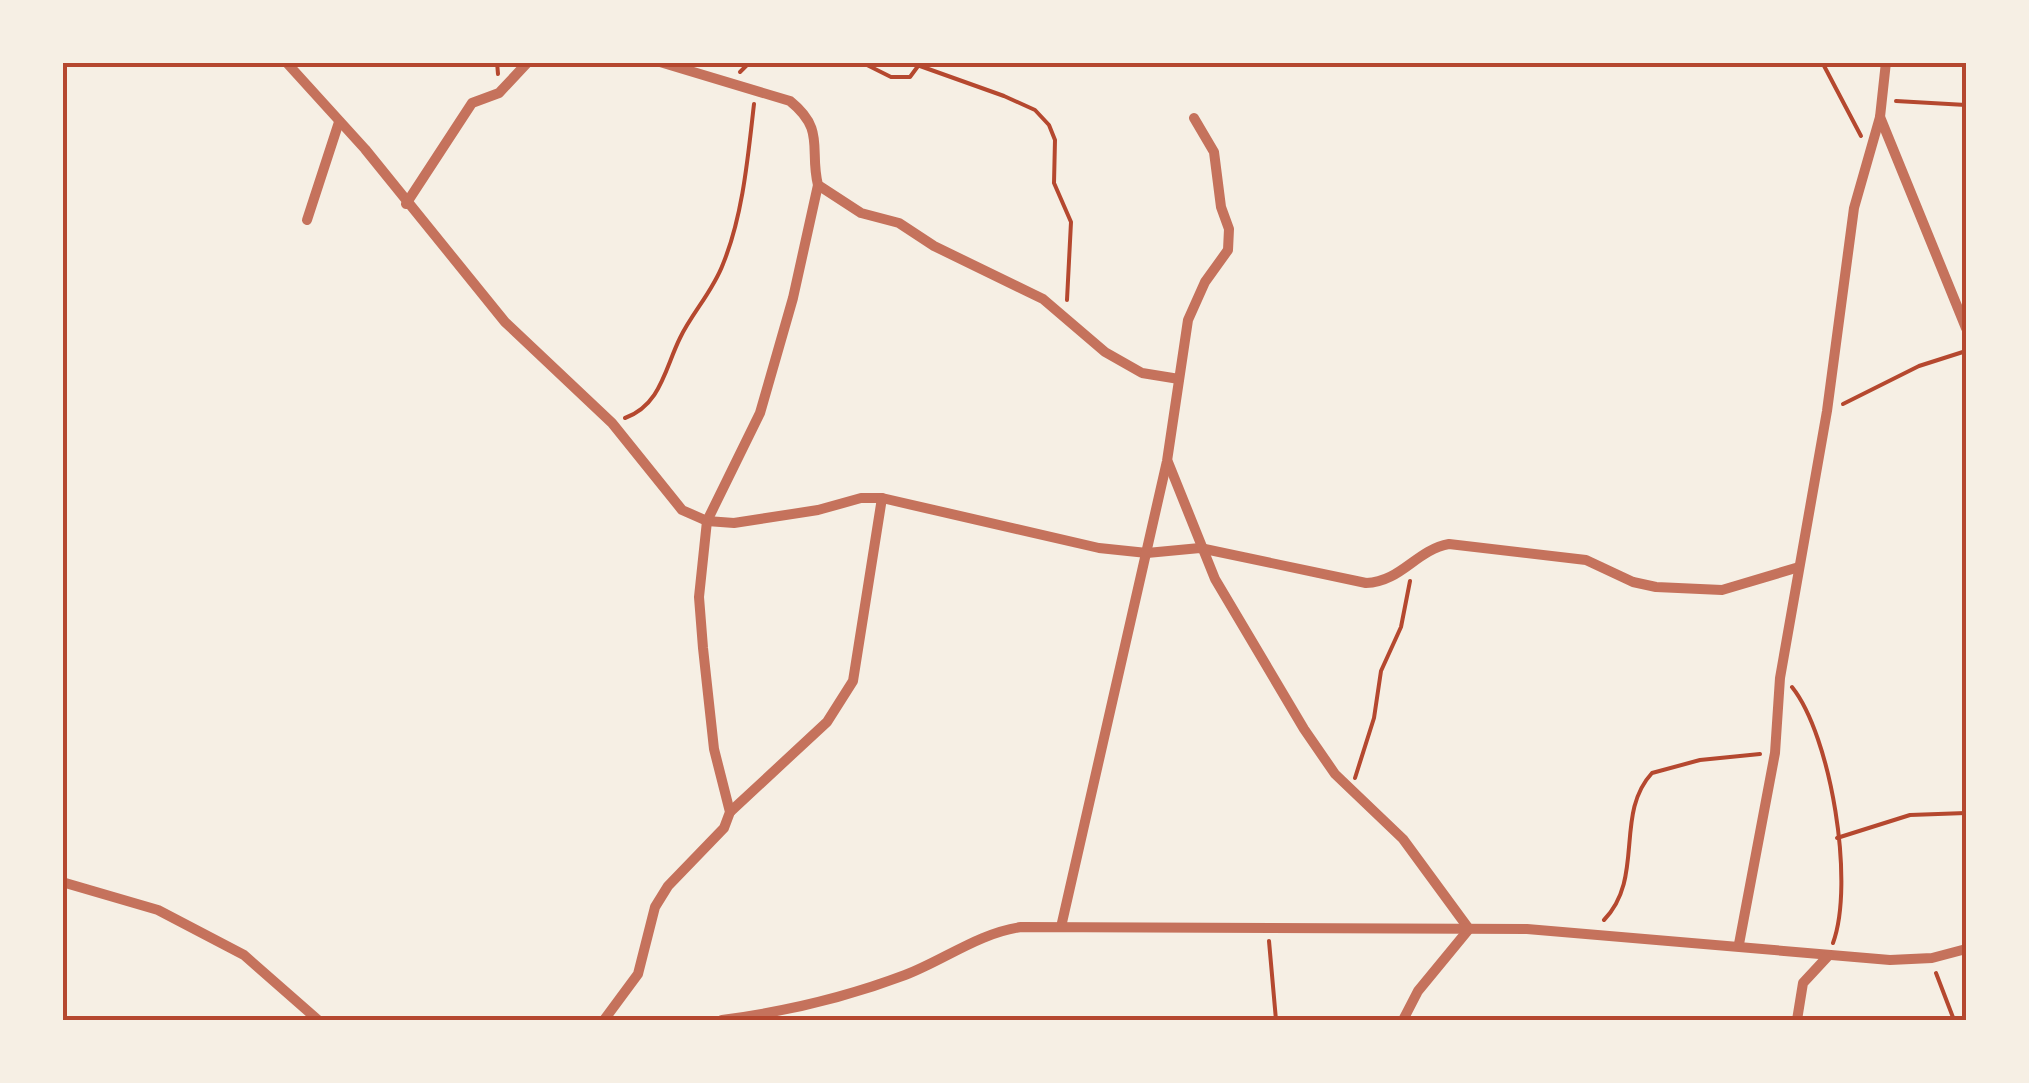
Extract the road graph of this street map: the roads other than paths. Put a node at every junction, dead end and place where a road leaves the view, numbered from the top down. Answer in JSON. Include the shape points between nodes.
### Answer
{"nodes":[{"id":1,"x":286,"y":62,"type":"edge"},
{"id":2,"x":528,"y":62,"type":"edge"},
{"id":3,"x":660,"y":62,"type":"edge"},
{"id":4,"x":1886,"y":62,"type":"edge"},
{"id":5,"x":1880,"y":117,"type":"junction"},
{"id":6,"x":1194,"y":118,"type":"dead end"},
{"id":7,"x":339,"y":122,"type":"junction"},
{"id":8,"x":818,"y":185,"type":"junction"},
{"id":9,"x":406,"y":204,"type":"junction"},
{"id":10,"x":307,"y":220,"type":"dead end"},
{"id":11,"x":1966,"y":328,"type":"edge"},
{"id":12,"x":1179,"y":379,"type":"junction"},
{"id":13,"x":1167,"y":461,"type":"junction"},
{"id":14,"x":882,"y":498,"type":"junction"},
{"id":15,"x":706,"y":521,"type":"junction"},
{"id":16,"x":1200,"y":548,"type":"junction"},
{"id":17,"x":1147,"y":553,"type":"junction"},
{"id":18,"x":1799,"y":567,"type":"junction"},
{"id":19,"x":730,"y":812,"type":"junction"},
{"id":20,"x":62,"y":882,"type":"edge"},
{"id":21,"x":1062,"y":927,"type":"junction"},
{"id":22,"x":1468,"y":930,"type":"junction"},
{"id":23,"x":1738,"y":944,"type":"junction"},
{"id":24,"x":1966,"y":948,"type":"edge"},
{"id":25,"x":1829,"y":955,"type":"junction"},
{"id":26,"x":318,"y":1020,"type":"edge"},
{"id":27,"x":604,"y":1020,"type":"edge"},
{"id":28,"x":722,"y":1020,"type":"edge"},
{"id":29,"x":1402,"y":1020,"type":"edge"},
{"id":30,"x":1797,"y":1020,"type":"edge"}],
"edges":[{"from":1,"to":7,"type":"street"},
{"from":2,"to":9,"type":"street","via":[[500,94],[472,103]]},
{"from":3,"to":8,"type":"street","via":[[790,101],[808,120],[817,144]]},
{"from":4,"to":5,"type":"street"},
{"from":5,"to":11,"type":"street"},
{"from":5,"to":18,"type":"street","via":[[1854,208]]},
{"from":6,"to":12,"type":"street","via":[[1214,152],[1230,237],[1188,320]]},
{"from":7,"to":9,"type":"street"},
{"from":7,"to":10,"type":"street"},
{"from":8,"to":12,"type":"street","via":[[861,213],[899,224],[1043,299],[1142,373]]},
{"from":8,"to":15,"type":"street","via":[[760,413]]},
{"from":9,"to":15,"type":"street","via":[[505,322],[612,423],[682,510]]},
{"from":12,"to":13,"type":"street"},
{"from":13,"to":16,"type":"street"},
{"from":13,"to":17,"type":"street"},
{"from":14,"to":15,"type":"street","via":[[774,519]]},
{"from":14,"to":17,"type":"street"},
{"from":14,"to":19,"type":"street","via":[[853,681],[827,722]]},
{"from":15,"to":19,"type":"street","via":[[699,597],[703,648],[714,749]]},
{"from":16,"to":17,"type":"street"},
{"from":16,"to":18,"type":"street","via":[[1366,582],[1392,579],[1449,544],[1586,560],[1642,585],[1722,590]]},
{"from":16,"to":22,"type":"street","via":[[1304,728],[1352,790],[1403,839]]},
{"from":17,"to":21,"type":"street"},
{"from":18,"to":23,"type":"street","via":[[1775,753]]},
{"from":19,"to":27,"type":"street","via":[[724,828],[655,906],[638,974]]},
{"from":20,"to":26,"type":"street","via":[[158,910],[244,955]]},
{"from":21,"to":22,"type":"street"},
{"from":21,"to":28,"type":"street","via":[[996,931],[903,976],[782,1012]]},
{"from":22,"to":23,"type":"street"},
{"from":22,"to":29,"type":"street"},
{"from":23,"to":25,"type":"street"},
{"from":24,"to":25,"type":"street","via":[[1932,958]]},
{"from":25,"to":30,"type":"street","via":[[1803,983]]}]}
